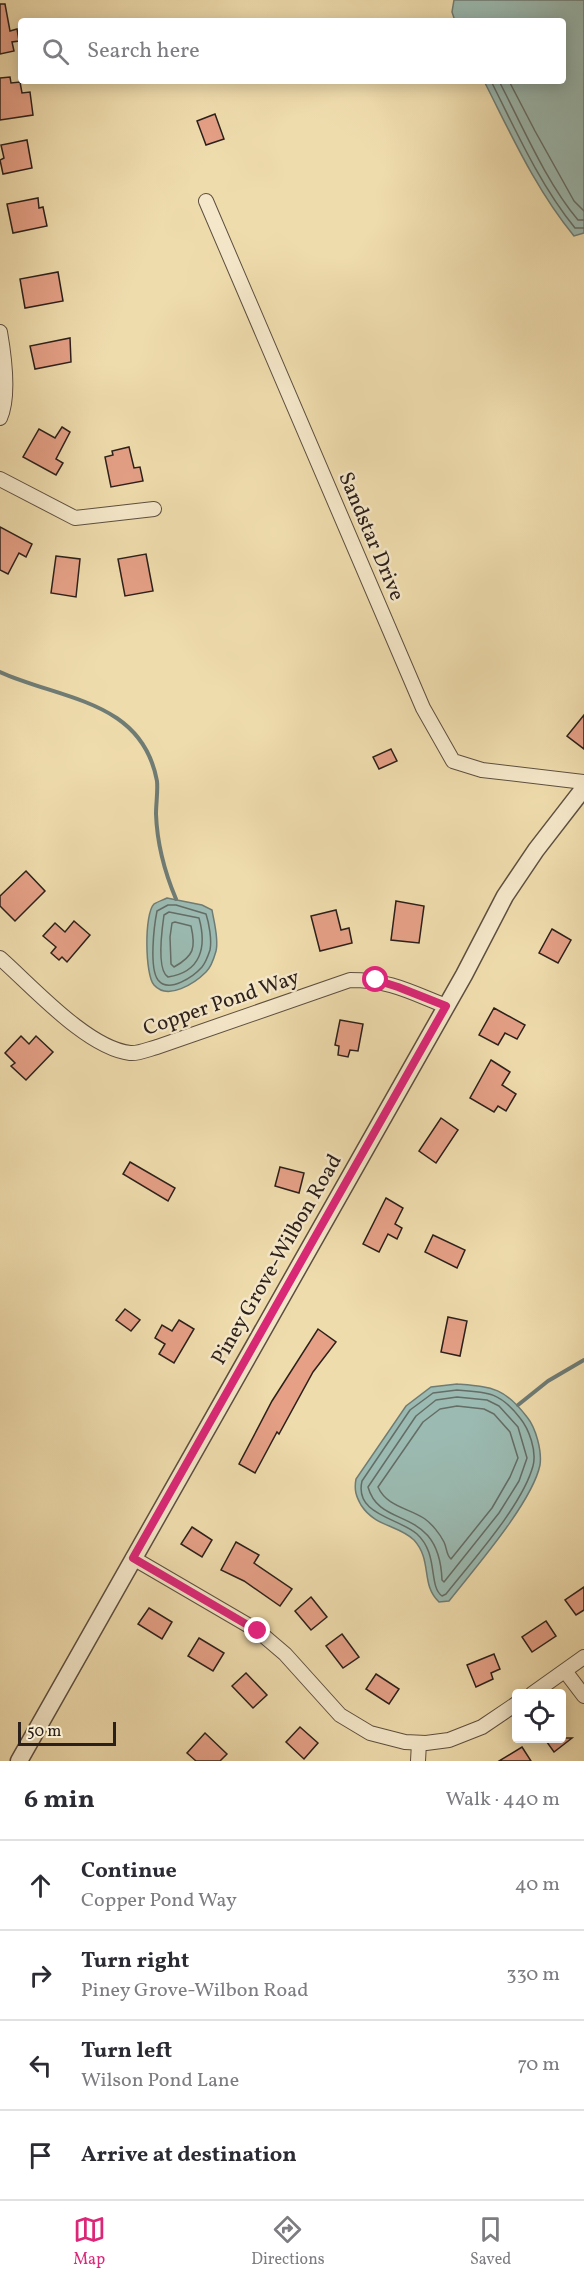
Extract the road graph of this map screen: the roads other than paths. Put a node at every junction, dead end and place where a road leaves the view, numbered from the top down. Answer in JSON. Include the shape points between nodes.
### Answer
{"nodes":[{"id":1,"x":207,"y":201,"type":"dead end"},
{"id":2,"x":0,"y":332,"type":"edge"},
{"id":3,"x":0,"y":418,"type":"edge"},
{"id":4,"x":0,"y":479,"type":"edge"},
{"id":5,"x":154,"y":509,"type":"dead end"},
{"id":6,"x":584,"y":782,"type":"edge"},
{"id":7,"x":584,"y":788,"type":"edge"},
{"id":8,"x":0,"y":958,"type":"edge"},
{"id":9,"x":446,"y":1006,"type":"junction"},
{"id":10,"x":133,"y":1558,"type":"junction"},
{"id":11,"x":584,"y":1657,"type":"edge"},
{"id":12,"x":565,"y":1671,"type":"junction"},
{"id":13,"x":539,"y":1689,"type":"edge"},
{"id":14,"x":584,"y":1696,"type":"edge"},
{"id":15,"x":512,"y":1707,"type":"edge"},
{"id":16,"x":419,"y":1743,"type":"junction"},
{"id":17,"x":19,"y":1761,"type":"edge"},
{"id":18,"x":418,"y":1761,"type":"edge"}],
"edges":[{"from":1,"to":6,"type":"street","name":"Sandstar Drive","via":[[423,708],[453,761],[482,770]]},
{"from":2,"to":3,"type":"street","via":[[5,407]]},
{"from":4,"to":5,"type":"street","via":[[75,518]]},
{"from":7,"to":9,"type":"street","name":"Piney Grove-Wilbon Road","via":[[505,896]]},
{"from":8,"to":9,"type":"street","name":"Copper Pond Way","via":[[80,1029],[101,1044],[131,1053],[350,980],[376,980]]},
{"from":9,"to":10,"type":"street","name":"Piney Grove-Wilbon Road"},
{"from":10,"to":16,"type":"street","via":[[258,1631],[350,1722],[381,1737]]},
{"from":10,"to":17,"type":"street","name":"Piney Grove-Wilbon Road"},
{"from":11,"to":12,"type":"street"},
{"from":12,"to":13,"type":"street"},
{"from":12,"to":14,"type":"street"},
{"from":15,"to":16,"type":"street","via":[[472,1732],[449,1740]]},
{"from":16,"to":18,"type":"street"}]}
